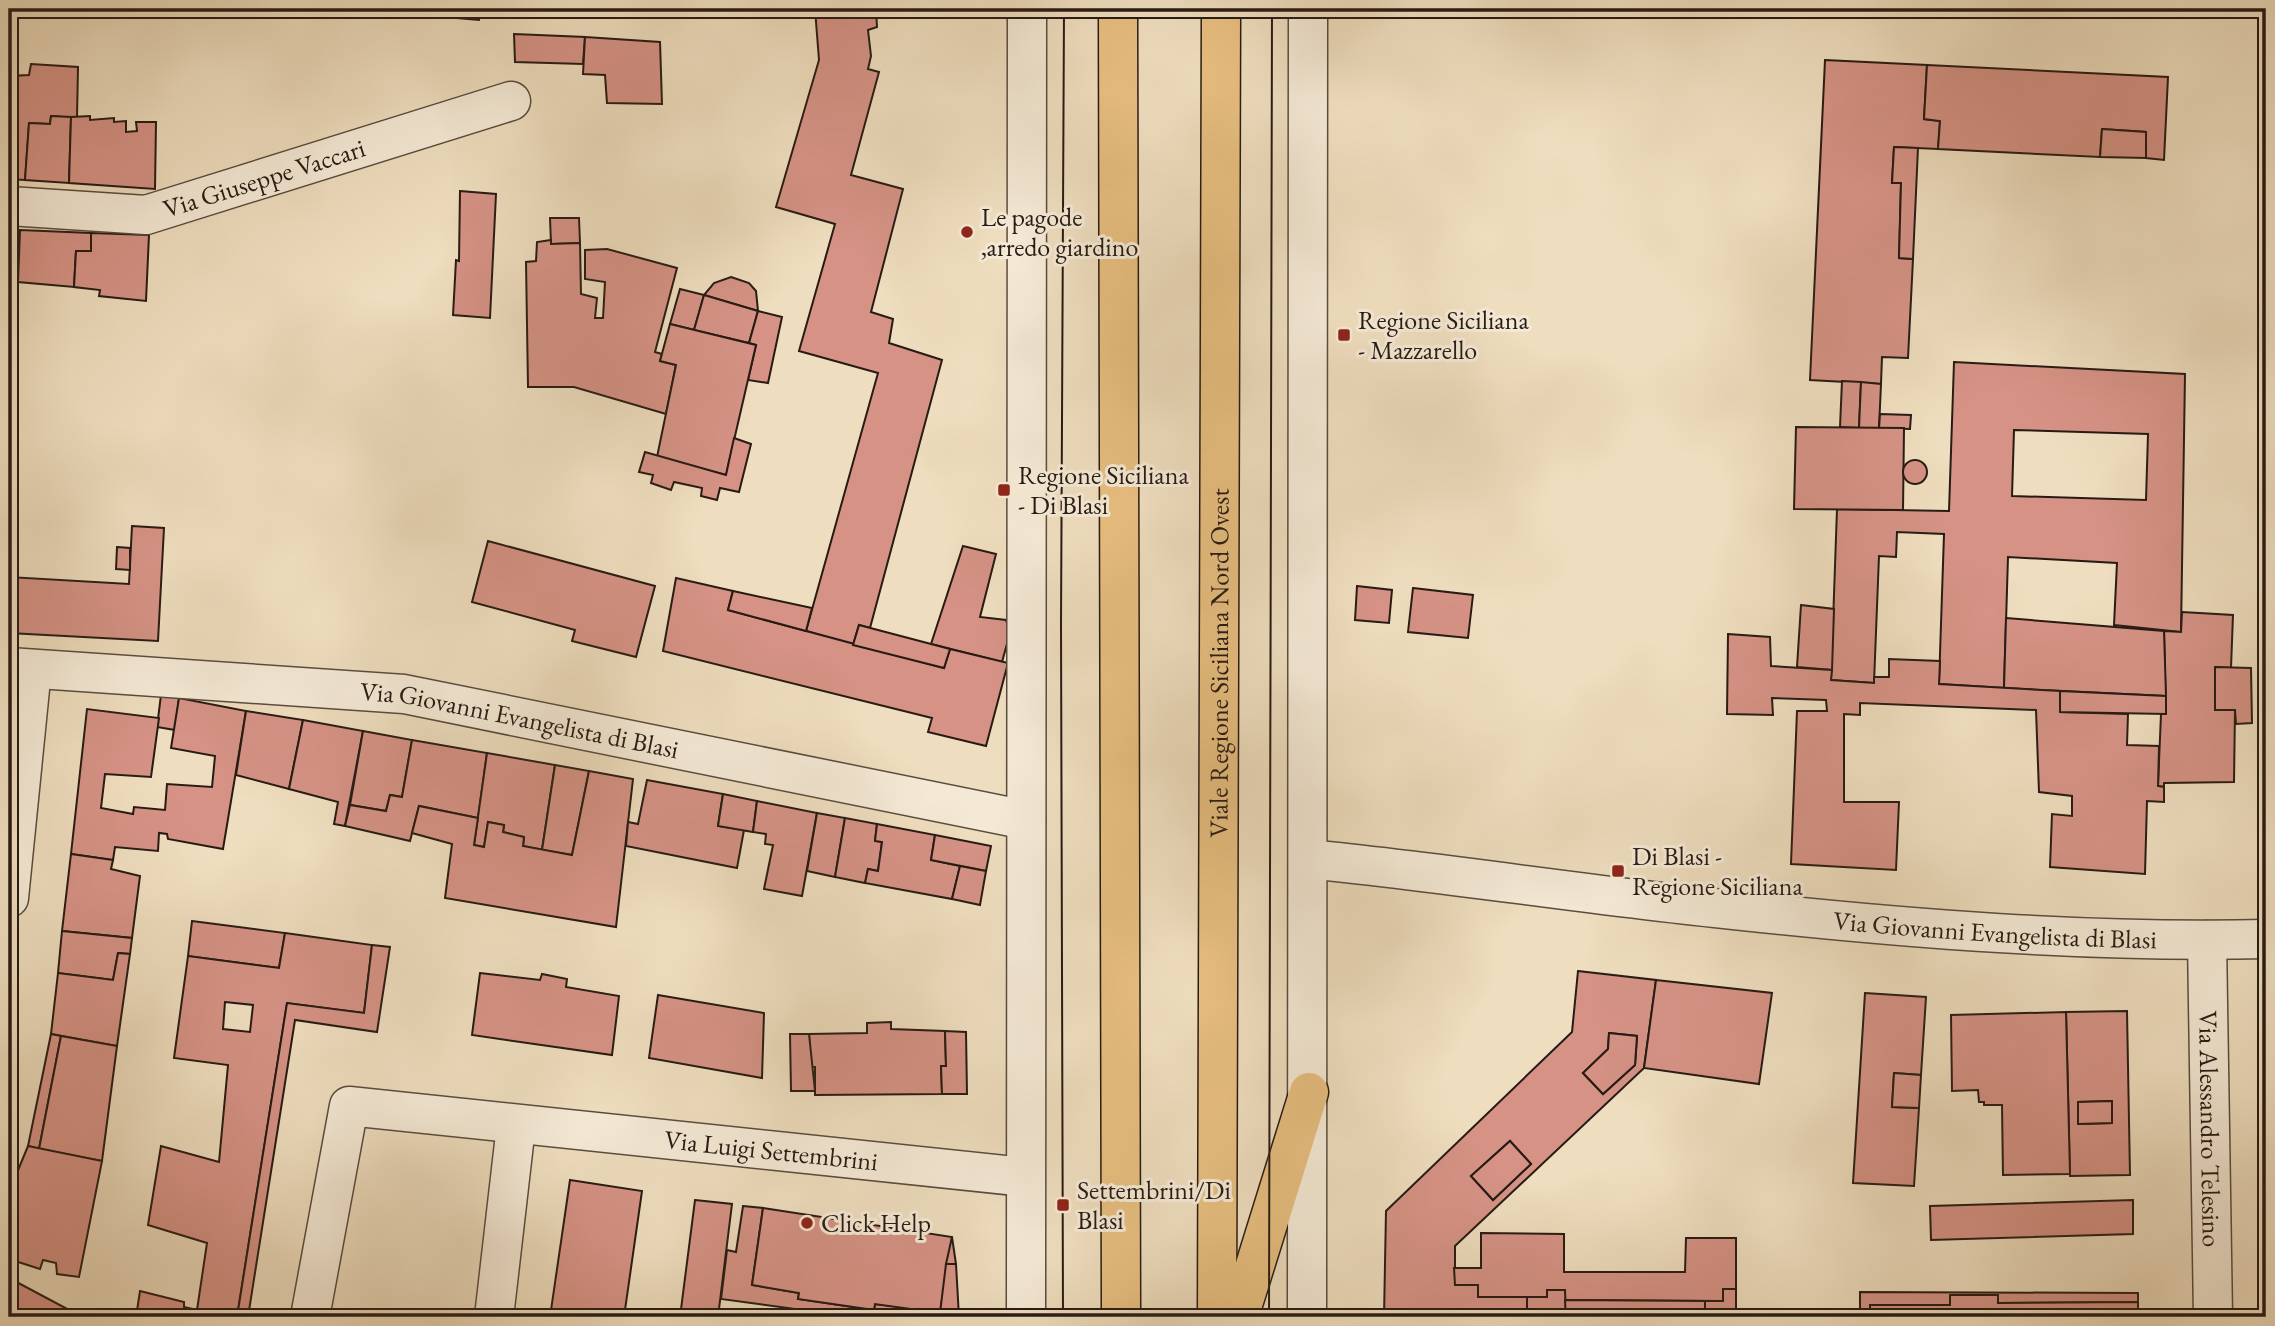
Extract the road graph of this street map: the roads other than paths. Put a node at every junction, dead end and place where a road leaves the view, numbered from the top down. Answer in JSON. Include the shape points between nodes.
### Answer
{"nodes":[{"id":1,"x":1027,"y":9,"type":"edge"},
{"id":2,"x":1118,"y":9,"type":"edge"},
{"id":3,"x":1221,"y":9,"type":"edge"},
{"id":4,"x":1308,"y":9,"type":"edge"},
{"id":5,"x":512,"y":101,"type":"dead end"},
{"id":6,"x":9,"y":206,"type":"edge"},
{"id":7,"x":20,"y":668,"type":"edge"},
{"id":8,"x":1026,"y":820,"type":"junction"},
{"id":9,"x":1308,"y":859,"type":"junction"},
{"id":10,"x":9,"y":898,"type":"edge"},
{"id":11,"x":2266,"y":939,"type":"edge"},
{"id":12,"x":2207,"y":940,"type":"junction"},
{"id":13,"x":1309,"y":1092,"type":"junction"},
{"id":14,"x":516,"y":1126,"type":"junction"},
{"id":15,"x":1026,"y":1177,"type":"junction"},
{"id":16,"x":1119,"y":1313,"type":"edge"},
{"id":17,"x":310,"y":1317,"type":"edge"},
{"id":18,"x":494,"y":1317,"type":"edge"},
{"id":19,"x":1026,"y":1317,"type":"edge"},
{"id":20,"x":1217,"y":1317,"type":"edge"},
{"id":21,"x":1239,"y":1317,"type":"edge"},
{"id":22,"x":1307,"y":1317,"type":"edge"},
{"id":23,"x":2213,"y":1317,"type":"edge"}],
"edges":[{"from":1,"to":8,"type":"street"},
{"from":2,"to":16,"type":"main road"},
{"from":3,"to":20,"type":"main road","name":"Viale Regione Siciliana Nord Ovest"},
{"from":4,"to":9,"type":"street"},
{"from":5,"to":6,"type":"street","name":"Via Giuseppe Vaccari","via":[[146,215]]},
{"from":7,"to":8,"type":"street","name":"Via Giovanni Evangelista di Blasi","via":[[404,694]]},
{"from":7,"to":10,"type":"street"},
{"from":8,"to":15,"type":"street"},
{"from":9,"to":12,"type":"street","name":"Via Giovanni Evangelista di Blasi","via":[[1734,911],[1998,931]]},
{"from":9,"to":13,"type":"street"},
{"from":11,"to":12,"type":"street","name":"Via Giovanni Evangelista di Blasi"},
{"from":12,"to":23,"type":"street","name":"Via Alessandro Telesino"},
{"from":13,"to":21,"type":"main road"},
{"from":13,"to":22,"type":"street"},
{"from":14,"to":15,"type":"street","name":"Via Luigi Settembrini"},
{"from":14,"to":17,"type":"street","name":"Via Luigi Settembrini","via":[[349,1107]]},
{"from":14,"to":18,"type":"street"},
{"from":15,"to":19,"type":"street"}]}
